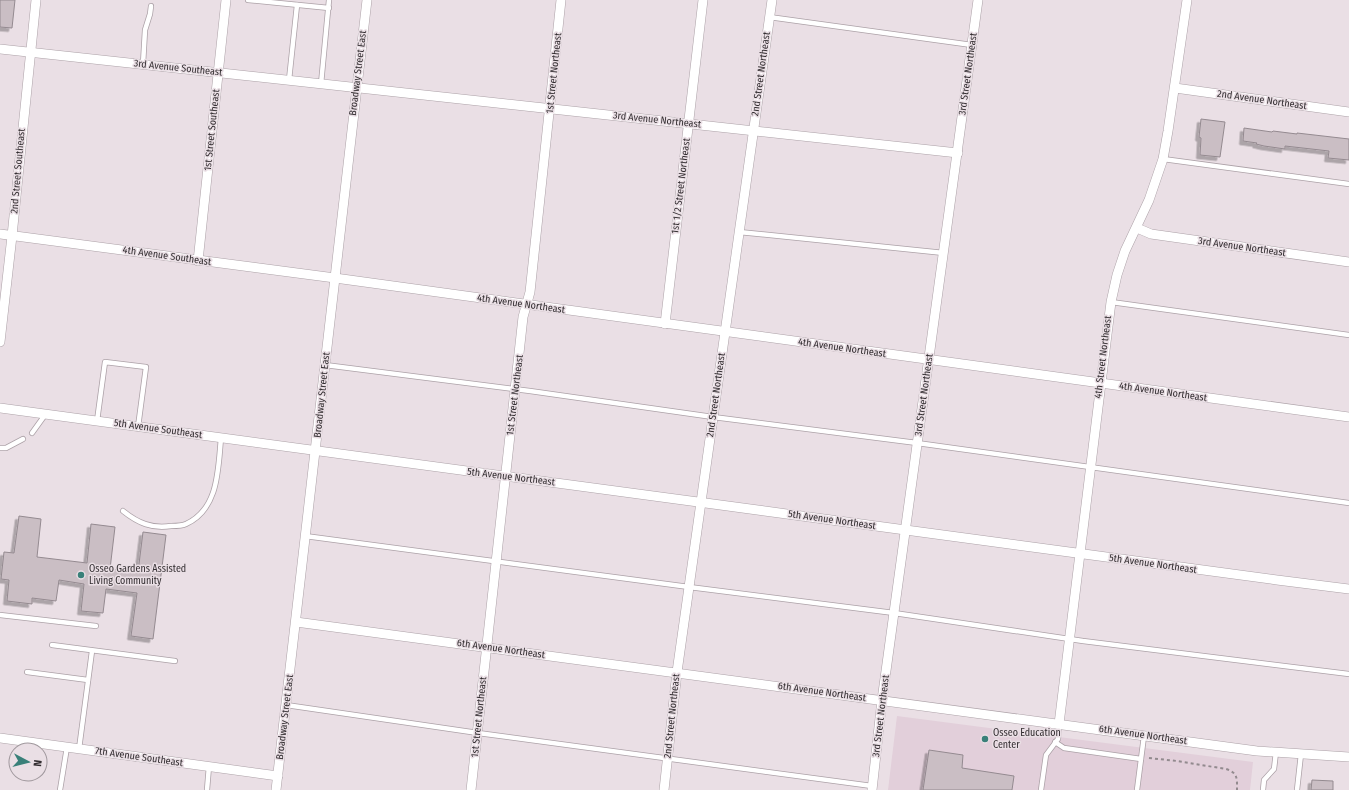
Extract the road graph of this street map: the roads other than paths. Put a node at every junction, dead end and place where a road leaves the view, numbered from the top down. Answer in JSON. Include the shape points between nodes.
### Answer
{"nodes":[{"id":1,"x":36,"y":0,"type":"edge"},
{"id":2,"x":226,"y":0,"type":"edge"},
{"id":3,"x":248,"y":0,"type":"edge"},
{"id":4,"x":329,"y":0,"type":"edge"},
{"id":5,"x":367,"y":0,"type":"edge"},
{"id":6,"x":561,"y":0,"type":"edge"},
{"id":7,"x":703,"y":0,"type":"edge"},
{"id":8,"x":772,"y":0,"type":"edge"},
{"id":9,"x":978,"y":0,"type":"edge"},
{"id":10,"x":1187,"y":0,"type":"edge"},
{"id":11,"x":297,"y":5,"type":"junction"},
{"id":12,"x":151,"y":6,"type":"dead end"},
{"id":13,"x":328,"y":8,"type":"junction"},
{"id":14,"x":770,"y":17,"type":"junction"},
{"id":15,"x":972,"y":45,"type":"junction"},
{"id":16,"x":0,"y":49,"type":"edge"},
{"id":17,"x":30,"y":52,"type":"junction"},
{"id":18,"x":143,"y":64,"type":"junction"},
{"id":19,"x":218,"y":72,"type":"junction"},
{"id":20,"x":289,"y":80,"type":"junction"},
{"id":21,"x":321,"y":84,"type":"junction"},
{"id":22,"x":357,"y":87,"type":"junction"},
{"id":23,"x":1175,"y":88,"type":"junction"},
{"id":24,"x":550,"y":109,"type":"junction"},
{"id":25,"x":1349,"y":112,"type":"edge"},
{"id":26,"x":688,"y":124,"type":"junction"},
{"id":27,"x":753,"y":131,"type":"junction"},
{"id":28,"x":958,"y":153,"type":"junction"},
{"id":29,"x":1163,"y":159,"type":"junction"},
{"id":30,"x":1349,"y":184,"type":"edge"},
{"id":31,"x":1137,"y":228,"type":"junction"},
{"id":32,"x":739,"y":232,"type":"junction"},
{"id":33,"x":0,"y":234,"type":"edge"},
{"id":34,"x":12,"y":236,"type":"junction"},
{"id":35,"x":944,"y":253,"type":"junction"},
{"id":36,"x":198,"y":260,"type":"junction"},
{"id":37,"x":1349,"y":262,"type":"edge"},
{"id":38,"x":335,"y":278,"type":"junction"},
{"id":39,"x":1110,"y":302,"type":"junction"},
{"id":40,"x":527,"y":305,"type":"junction"},
{"id":41,"x":1,"y":322,"type":"edge"},
{"id":42,"x":665,"y":324,"type":"junction"},
{"id":43,"x":725,"y":332,"type":"junction"},
{"id":44,"x":1349,"y":335,"type":"edge"},
{"id":45,"x":0,"y":342,"type":"edge"},
{"id":46,"x":928,"y":360,"type":"junction"},
{"id":47,"x":325,"y":365,"type":"junction"},
{"id":48,"x":1100,"y":384,"type":"junction"},
{"id":49,"x":515,"y":389,"type":"junction"},
{"id":50,"x":0,"y":408,"type":"edge"},
{"id":51,"x":45,"y":414,"type":"junction"},
{"id":52,"x":712,"y":417,"type":"junction"},
{"id":53,"x":1349,"y":417,"type":"edge"},
{"id":54,"x":97,"y":421,"type":"junction"},
{"id":55,"x":138,"y":427,"type":"junction"},
{"id":56,"x":32,"y":433,"type":"dead end"},
{"id":57,"x":221,"y":438,"type":"junction"},
{"id":58,"x":23,"y":439,"type":"dead end"},
{"id":59,"x":917,"y":443,"type":"junction"},
{"id":60,"x":0,"y":448,"type":"edge"},
{"id":61,"x":315,"y":451,"type":"junction"},
{"id":62,"x":1090,"y":468,"type":"junction"},
{"id":63,"x":505,"y":476,"type":"junction"},
{"id":64,"x":701,"y":502,"type":"junction"},
{"id":65,"x":1349,"y":503,"type":"edge"},
{"id":66,"x":123,"y":511,"type":"dead end"},
{"id":67,"x":905,"y":530,"type":"junction"},
{"id":68,"x":305,"y":536,"type":"junction"},
{"id":69,"x":1079,"y":554,"type":"junction"},
{"id":70,"x":496,"y":561,"type":"junction"},
{"id":71,"x":689,"y":587,"type":"junction"},
{"id":72,"x":1349,"y":589,"type":"edge"},
{"id":73,"x":894,"y":613,"type":"junction"},
{"id":74,"x":0,"y":615,"type":"edge"},
{"id":75,"x":296,"y":622,"type":"junction"},
{"id":76,"x":96,"y":626,"type":"dead end"},
{"id":77,"x":1069,"y":639,"type":"junction"},
{"id":78,"x":52,"y":646,"type":"dead end"},
{"id":79,"x":487,"y":647,"type":"junction"},
{"id":80,"x":92,"y":651,"type":"junction"},
{"id":81,"x":175,"y":661,"type":"dead end"},
{"id":82,"x":26,"y":672,"type":"dead end"},
{"id":83,"x":677,"y":672,"type":"junction"},
{"id":84,"x":1349,"y":674,"type":"edge"},
{"id":85,"x":88,"y":680,"type":"junction"},
{"id":86,"x":882,"y":700,"type":"junction"},
{"id":87,"x":286,"y":705,"type":"junction"},
{"id":88,"x":1059,"y":724,"type":"junction"},
{"id":89,"x":478,"y":733,"type":"junction"},
{"id":90,"x":1144,"y":736,"type":"junction"},
{"id":91,"x":0,"y":738,"type":"edge"},
{"id":92,"x":1055,"y":742,"type":"junction"},
{"id":93,"x":67,"y":747,"type":"junction"},
{"id":94,"x":79,"y":749,"type":"junction"},
{"id":95,"x":1276,"y":752,"type":"junction"},
{"id":96,"x":1301,"y":754,"type":"junction"},
{"id":97,"x":1349,"y":757,"type":"edge"},
{"id":98,"x":668,"y":758,"type":"junction"},
{"id":99,"x":1141,"y":759,"type":"junction"},
{"id":100,"x":209,"y":766,"type":"junction"},
{"id":101,"x":278,"y":776,"type":"junction"},
{"id":102,"x":872,"y":788,"type":"edge"},
{"id":103,"x":60,"y":790,"type":"edge"},
{"id":104,"x":207,"y":790,"type":"edge"},
{"id":105,"x":276,"y":790,"type":"edge"},
{"id":106,"x":471,"y":790,"type":"edge"},
{"id":107,"x":664,"y":790,"type":"edge"},
{"id":108,"x":1041,"y":790,"type":"edge"},
{"id":109,"x":1137,"y":790,"type":"edge"},
{"id":110,"x":1263,"y":790,"type":"edge"},
{"id":111,"x":1297,"y":790,"type":"edge"}],
"edges":[{"from":1,"to":17,"type":"street","name":"2nd Street Southeast"},
{"from":2,"to":19,"type":"street","name":"1st Street Southeast"},
{"from":3,"to":11,"type":"lane"},
{"from":4,"to":13,"type":"lane"},
{"from":5,"to":22,"type":"street","name":"Broadway Street East"},
{"from":6,"to":24,"type":"street","name":"1st Street Northeast"},
{"from":7,"to":26,"type":"street","name":"1st 1/2 Street Northeast"},
{"from":8,"to":14,"type":"street","name":"2nd Street Northeast"},
{"from":9,"to":15,"type":"street","name":"3rd Street Northeast"},
{"from":10,"to":23,"type":"street","name":"4th Street Northeast"},
{"from":11,"to":13,"type":"lane"},
{"from":11,"to":20,"type":"lane"},
{"from":12,"to":18,"type":"lane","via":[[145,30]]},
{"from":13,"to":21,"type":"lane"},
{"from":14,"to":15,"type":"lane"},
{"from":14,"to":27,"type":"street","name":"2nd Street Northeast"},
{"from":15,"to":28,"type":"street","name":"3rd Street Northeast"},
{"from":16,"to":17,"type":"street","name":"3rd Avenue Southeast"},
{"from":17,"to":18,"type":"street","name":"3rd Avenue Southeast"},
{"from":17,"to":34,"type":"street","name":"2nd Street Southeast"},
{"from":18,"to":19,"type":"street","name":"3rd Avenue Southeast"},
{"from":19,"to":20,"type":"street","name":"3rd Avenue Southeast"},
{"from":19,"to":36,"type":"street","name":"1st Street Southeast"},
{"from":20,"to":21,"type":"street","name":"3rd Avenue Southeast"},
{"from":21,"to":22,"type":"street","name":"3rd Avenue Southeast"},
{"from":22,"to":24,"type":"street","name":"3rd Avenue Northeast"},
{"from":22,"to":38,"type":"street","name":"Broadway Street East"},
{"from":23,"to":25,"type":"street","name":"2nd Avenue Northeast"},
{"from":23,"to":29,"type":"street","name":"4th Street Northeast"},
{"from":24,"to":26,"type":"street","name":"3rd Avenue Northeast"},
{"from":24,"to":40,"type":"street","name":"1st Street Northeast"},
{"from":26,"to":27,"type":"street","name":"3rd Avenue Northeast"},
{"from":26,"to":42,"type":"street","name":"1st 1/2 Street Northeast"},
{"from":27,"to":28,"type":"street","name":"3rd Avenue Northeast"},
{"from":27,"to":32,"type":"street","name":"2nd Street Northeast"},
{"from":28,"to":35,"type":"street","name":"3rd Street Northeast"},
{"from":29,"to":30,"type":"lane"},
{"from":29,"to":31,"type":"street","name":"4th Street Northeast"},
{"from":31,"to":37,"type":"street","name":"3rd Avenue Northeast","via":[[1151,234]]},
{"from":31,"to":39,"type":"street","name":"4th Street Northeast","via":[[1125,251]]},
{"from":32,"to":35,"type":"lane"},
{"from":32,"to":43,"type":"street","name":"2nd Street Northeast"},
{"from":33,"to":34,"type":"street","name":"4th Avenue Southeast"},
{"from":34,"to":36,"type":"street","name":"4th Avenue Southeast"},
{"from":34,"to":41,"type":"street","name":"2nd Street Southeast"},
{"from":35,"to":46,"type":"street","name":"3rd Street Northeast"},
{"from":36,"to":38,"type":"street","name":"4th Avenue Southeast"},
{"from":38,"to":40,"type":"street","name":"4th Avenue Northeast"},
{"from":38,"to":47,"type":"street","name":"Broadway Street East"},
{"from":39,"to":44,"type":"lane"},
{"from":39,"to":48,"type":"street","name":"4th Street Northeast"},
{"from":40,"to":42,"type":"street","name":"4th Avenue Northeast"},
{"from":40,"to":49,"type":"street","name":"1st Street Northeast","via":[[523,317]]},
{"from":41,"to":45,"type":"street","name":"2nd Street Southeast"},
{"from":42,"to":43,"type":"street","name":"4th Avenue Northeast"},
{"from":43,"to":46,"type":"street","name":"4th Avenue Northeast"},
{"from":43,"to":52,"type":"street","name":"2nd Street Northeast"},
{"from":46,"to":48,"type":"street","name":"4th Avenue Northeast"},
{"from":46,"to":59,"type":"street","name":"3rd Street Northeast"},
{"from":47,"to":49,"type":"lane"},
{"from":47,"to":61,"type":"street","name":"Broadway Street East"},
{"from":48,"to":53,"type":"street","name":"4th Avenue Northeast"},
{"from":48,"to":62,"type":"street","name":"4th Street Northeast"},
{"from":49,"to":52,"type":"lane"},
{"from":49,"to":63,"type":"street","name":"1st Street Northeast"},
{"from":50,"to":51,"type":"street","name":"5th Avenue Southeast"},
{"from":51,"to":54,"type":"street","name":"5th Avenue Southeast"},
{"from":51,"to":56,"type":"lane"},
{"from":52,"to":59,"type":"lane"},
{"from":52,"to":64,"type":"street","name":"2nd Street Northeast"},
{"from":54,"to":55,"type":"street","name":"5th Avenue Southeast"},
{"from":54,"to":55,"type":"lane","via":[[105,362],[146,367]]},
{"from":55,"to":57,"type":"street","name":"5th Avenue Southeast"},
{"from":57,"to":61,"type":"street","name":"5th Avenue Southeast"},
{"from":57,"to":66,"type":"lane","via":[[215,488],[210,502],[199,516],[185,525],[167,527],[144,524]]},
{"from":58,"to":60,"type":"lane","via":[[6,448]]},
{"from":59,"to":62,"type":"lane"},
{"from":59,"to":67,"type":"street","name":"3rd Street Northeast"},
{"from":61,"to":63,"type":"street","name":"5th Avenue Northeast"},
{"from":61,"to":68,"type":"street","name":"Broadway Street East"},
{"from":62,"to":65,"type":"lane"},
{"from":62,"to":69,"type":"street","name":"4th Street Northeast"},
{"from":63,"to":64,"type":"street","name":"5th Avenue Northeast"},
{"from":63,"to":70,"type":"street","name":"1st Street Northeast"},
{"from":64,"to":67,"type":"street","name":"5th Avenue Northeast"},
{"from":64,"to":71,"type":"street","name":"2nd Street Northeast"},
{"from":67,"to":69,"type":"street","name":"5th Avenue Northeast"},
{"from":67,"to":73,"type":"street","name":"3rd Street Northeast"},
{"from":68,"to":70,"type":"lane"},
{"from":68,"to":75,"type":"street","name":"Broadway Street East"},
{"from":69,"to":72,"type":"street","name":"5th Avenue Northeast"},
{"from":69,"to":77,"type":"street","name":"4th Street Northeast"},
{"from":70,"to":71,"type":"lane"},
{"from":70,"to":79,"type":"street","name":"1st Street Northeast"},
{"from":71,"to":73,"type":"lane"},
{"from":71,"to":83,"type":"street","name":"2nd Street Northeast"},
{"from":73,"to":77,"type":"lane"},
{"from":73,"to":86,"type":"street","name":"3rd Street Northeast"},
{"from":74,"to":76,"type":"lane"},
{"from":75,"to":79,"type":"street","name":"6th Avenue Northeast"},
{"from":75,"to":87,"type":"street","name":"Broadway Street East"},
{"from":77,"to":84,"type":"lane"},
{"from":77,"to":88,"type":"street","name":"4th Street Northeast"},
{"from":78,"to":80,"type":"lane"},
{"from":79,"to":83,"type":"street","name":"6th Avenue Northeast"},
{"from":79,"to":89,"type":"street","name":"1st Street Northeast"},
{"from":80,"to":81,"type":"lane"},
{"from":80,"to":85,"type":"lane"},
{"from":82,"to":85,"type":"lane"},
{"from":83,"to":86,"type":"street","name":"6th Avenue Northeast"},
{"from":83,"to":98,"type":"street","name":"2nd Street Northeast"},
{"from":85,"to":94,"type":"lane"},
{"from":86,"to":88,"type":"street","name":"6th Avenue Northeast"},
{"from":86,"to":102,"type":"street","name":"3rd Street Northeast"},
{"from":87,"to":89,"type":"lane"},
{"from":87,"to":101,"type":"street","name":"Broadway Street East"},
{"from":88,"to":90,"type":"street","name":"6th Avenue Northeast"},
{"from":88,"to":92,"type":"lane","via":[[1058,739]]},
{"from":89,"to":98,"type":"lane"},
{"from":89,"to":106,"type":"street","name":"1st Street Northeast"},
{"from":90,"to":95,"type":"street","name":"6th Avenue Northeast"},
{"from":90,"to":99,"type":"lane"},
{"from":91,"to":93,"type":"street","name":"7th Avenue Southeast"},
{"from":92,"to":99,"type":"lane","via":[[1064,748]]},
{"from":92,"to":108,"type":"lane","via":[[1046,755]]},
{"from":93,"to":94,"type":"street","name":"7th Avenue Southeast"},
{"from":93,"to":103,"type":"lane"},
{"from":94,"to":100,"type":"street","name":"7th Avenue Southeast"},
{"from":95,"to":96,"type":"street","name":"6th Avenue Northeast"},
{"from":95,"to":110,"type":"lane","via":[[1274,769],[1264,780]]},
{"from":96,"to":97,"type":"street","name":"6th Avenue Northeast"},
{"from":96,"to":111,"type":"lane"},
{"from":98,"to":102,"type":"lane"},
{"from":98,"to":107,"type":"street","name":"2nd Street Northeast"},
{"from":99,"to":109,"type":"lane"},
{"from":100,"to":101,"type":"street","name":"7th Avenue Southeast"},
{"from":100,"to":104,"type":"lane"},
{"from":101,"to":105,"type":"street","name":"Broadway Street East"}]}
